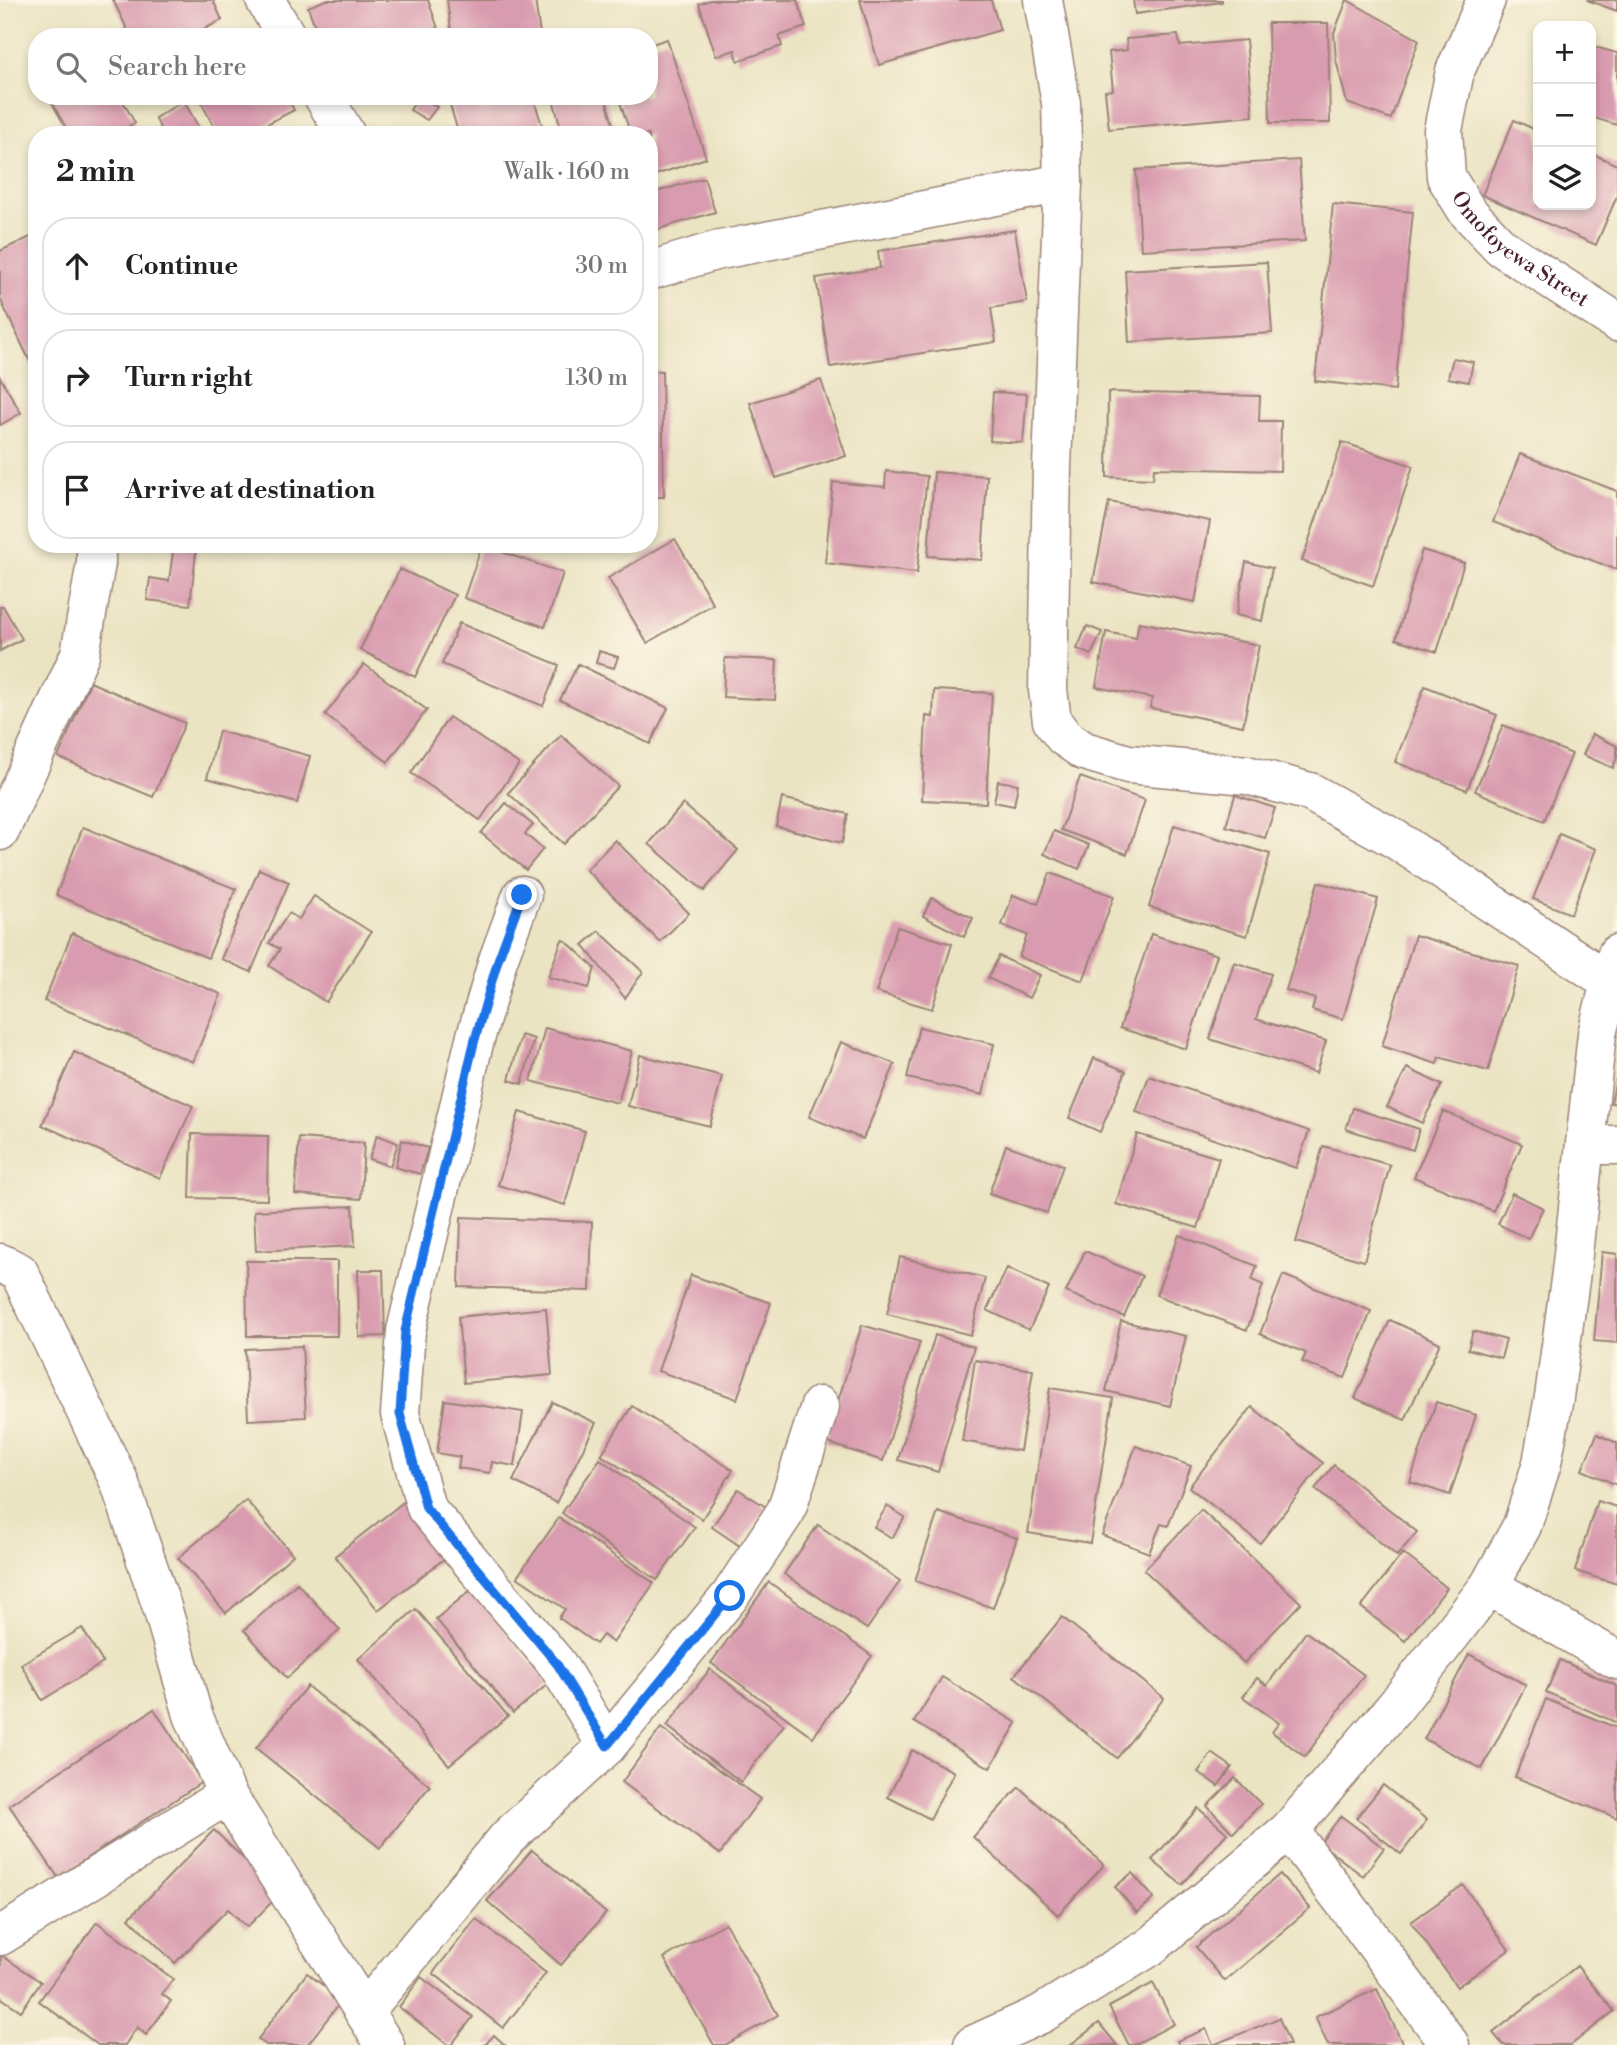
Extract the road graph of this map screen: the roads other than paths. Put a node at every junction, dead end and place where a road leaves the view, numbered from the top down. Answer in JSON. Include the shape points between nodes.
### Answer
{"nodes":[{"id":1,"x":265,"y":0,"type":"edge"},
{"id":2,"x":1043,"y":0,"type":"edge"},
{"id":3,"x":1486,"y":0,"type":"edge"},
{"id":4,"x":282,"y":28,"type":"edge"},
{"id":5,"x":328,"y":105,"type":"edge"},
{"id":6,"x":341,"y":126,"type":"edge"},
{"id":7,"x":1063,"y":183,"type":"junction"},
{"id":8,"x":658,"y":268,"type":"edge"},
{"id":9,"x":1617,"y":322,"type":"edge"},
{"id":10,"x":96,"y":553,"type":"edge"},
{"id":11,"x":0,"y":831,"type":"edge"},
{"id":12,"x":522,"y":895,"type":"dead end"},
{"id":13,"x":1614,"y":968,"type":"edge"},
{"id":14,"x":1601,"y":1145,"type":"edge"},
{"id":15,"x":0,"y":1264,"type":"edge"},
{"id":16,"x":820,"y":1406,"type":"dead end"},
{"id":17,"x":1489,"y":1586,"type":"junction"},
{"id":18,"x":1617,"y":1660,"type":"edge"},
{"id":19,"x":607,"y":1746,"type":"junction"},
{"id":20,"x":226,"y":1795,"type":"junction"},
{"id":21,"x":1289,"y":1830,"type":"junction"},
{"id":22,"x":0,"y":1936,"type":"edge"},
{"id":23,"x":364,"y":2012,"type":"junction"},
{"id":24,"x":385,"y":2045,"type":"edge"},
{"id":25,"x":973,"y":2045,"type":"edge"},
{"id":26,"x":1450,"y":2045,"type":"edge"}],
"edges":[{"from":1,"to":4,"type":"street"},
{"from":2,"to":7,"type":"street","via":[[1061,103]]},
{"from":3,"to":9,"type":"street","name":"Omofoyewa Street","via":[[1455,71],[1443,130],[1446,177],[1468,211],[1501,247]]},
{"from":5,"to":6,"type":"street"},
{"from":7,"to":8,"type":"street","via":[[715,251]]},
{"from":7,"to":13,"type":"street","via":[[1052,480],[1048,690],[1052,721],[1084,751],[1128,764],[1247,775],[1310,792]]},
{"from":10,"to":11,"type":"street","via":[[80,654]]},
{"from":12,"to":19,"type":"street","via":[[474,1043],[405,1331],[400,1414],[426,1508],[557,1664]]},
{"from":13,"to":14,"type":"street","via":[[1597,1034]]},
{"from":14,"to":17,"type":"street","via":[[1571,1272],[1542,1463],[1522,1526]]},
{"from":15,"to":20,"type":"street","via":[[19,1272],[119,1480],[193,1715]]},
{"from":16,"to":19,"type":"street","via":[[786,1511],[730,1596]]},
{"from":17,"to":18,"type":"street"},
{"from":17,"to":21,"type":"street","via":[[1395,1707]]},
{"from":19,"to":23,"type":"street","via":[[508,1837]]},
{"from":20,"to":22,"type":"street"},
{"from":20,"to":23,"type":"street"},
{"from":21,"to":25,"type":"street","via":[[1150,1947],[1041,2014]]},
{"from":21,"to":26,"type":"street"},
{"from":23,"to":24,"type":"street"}]}
